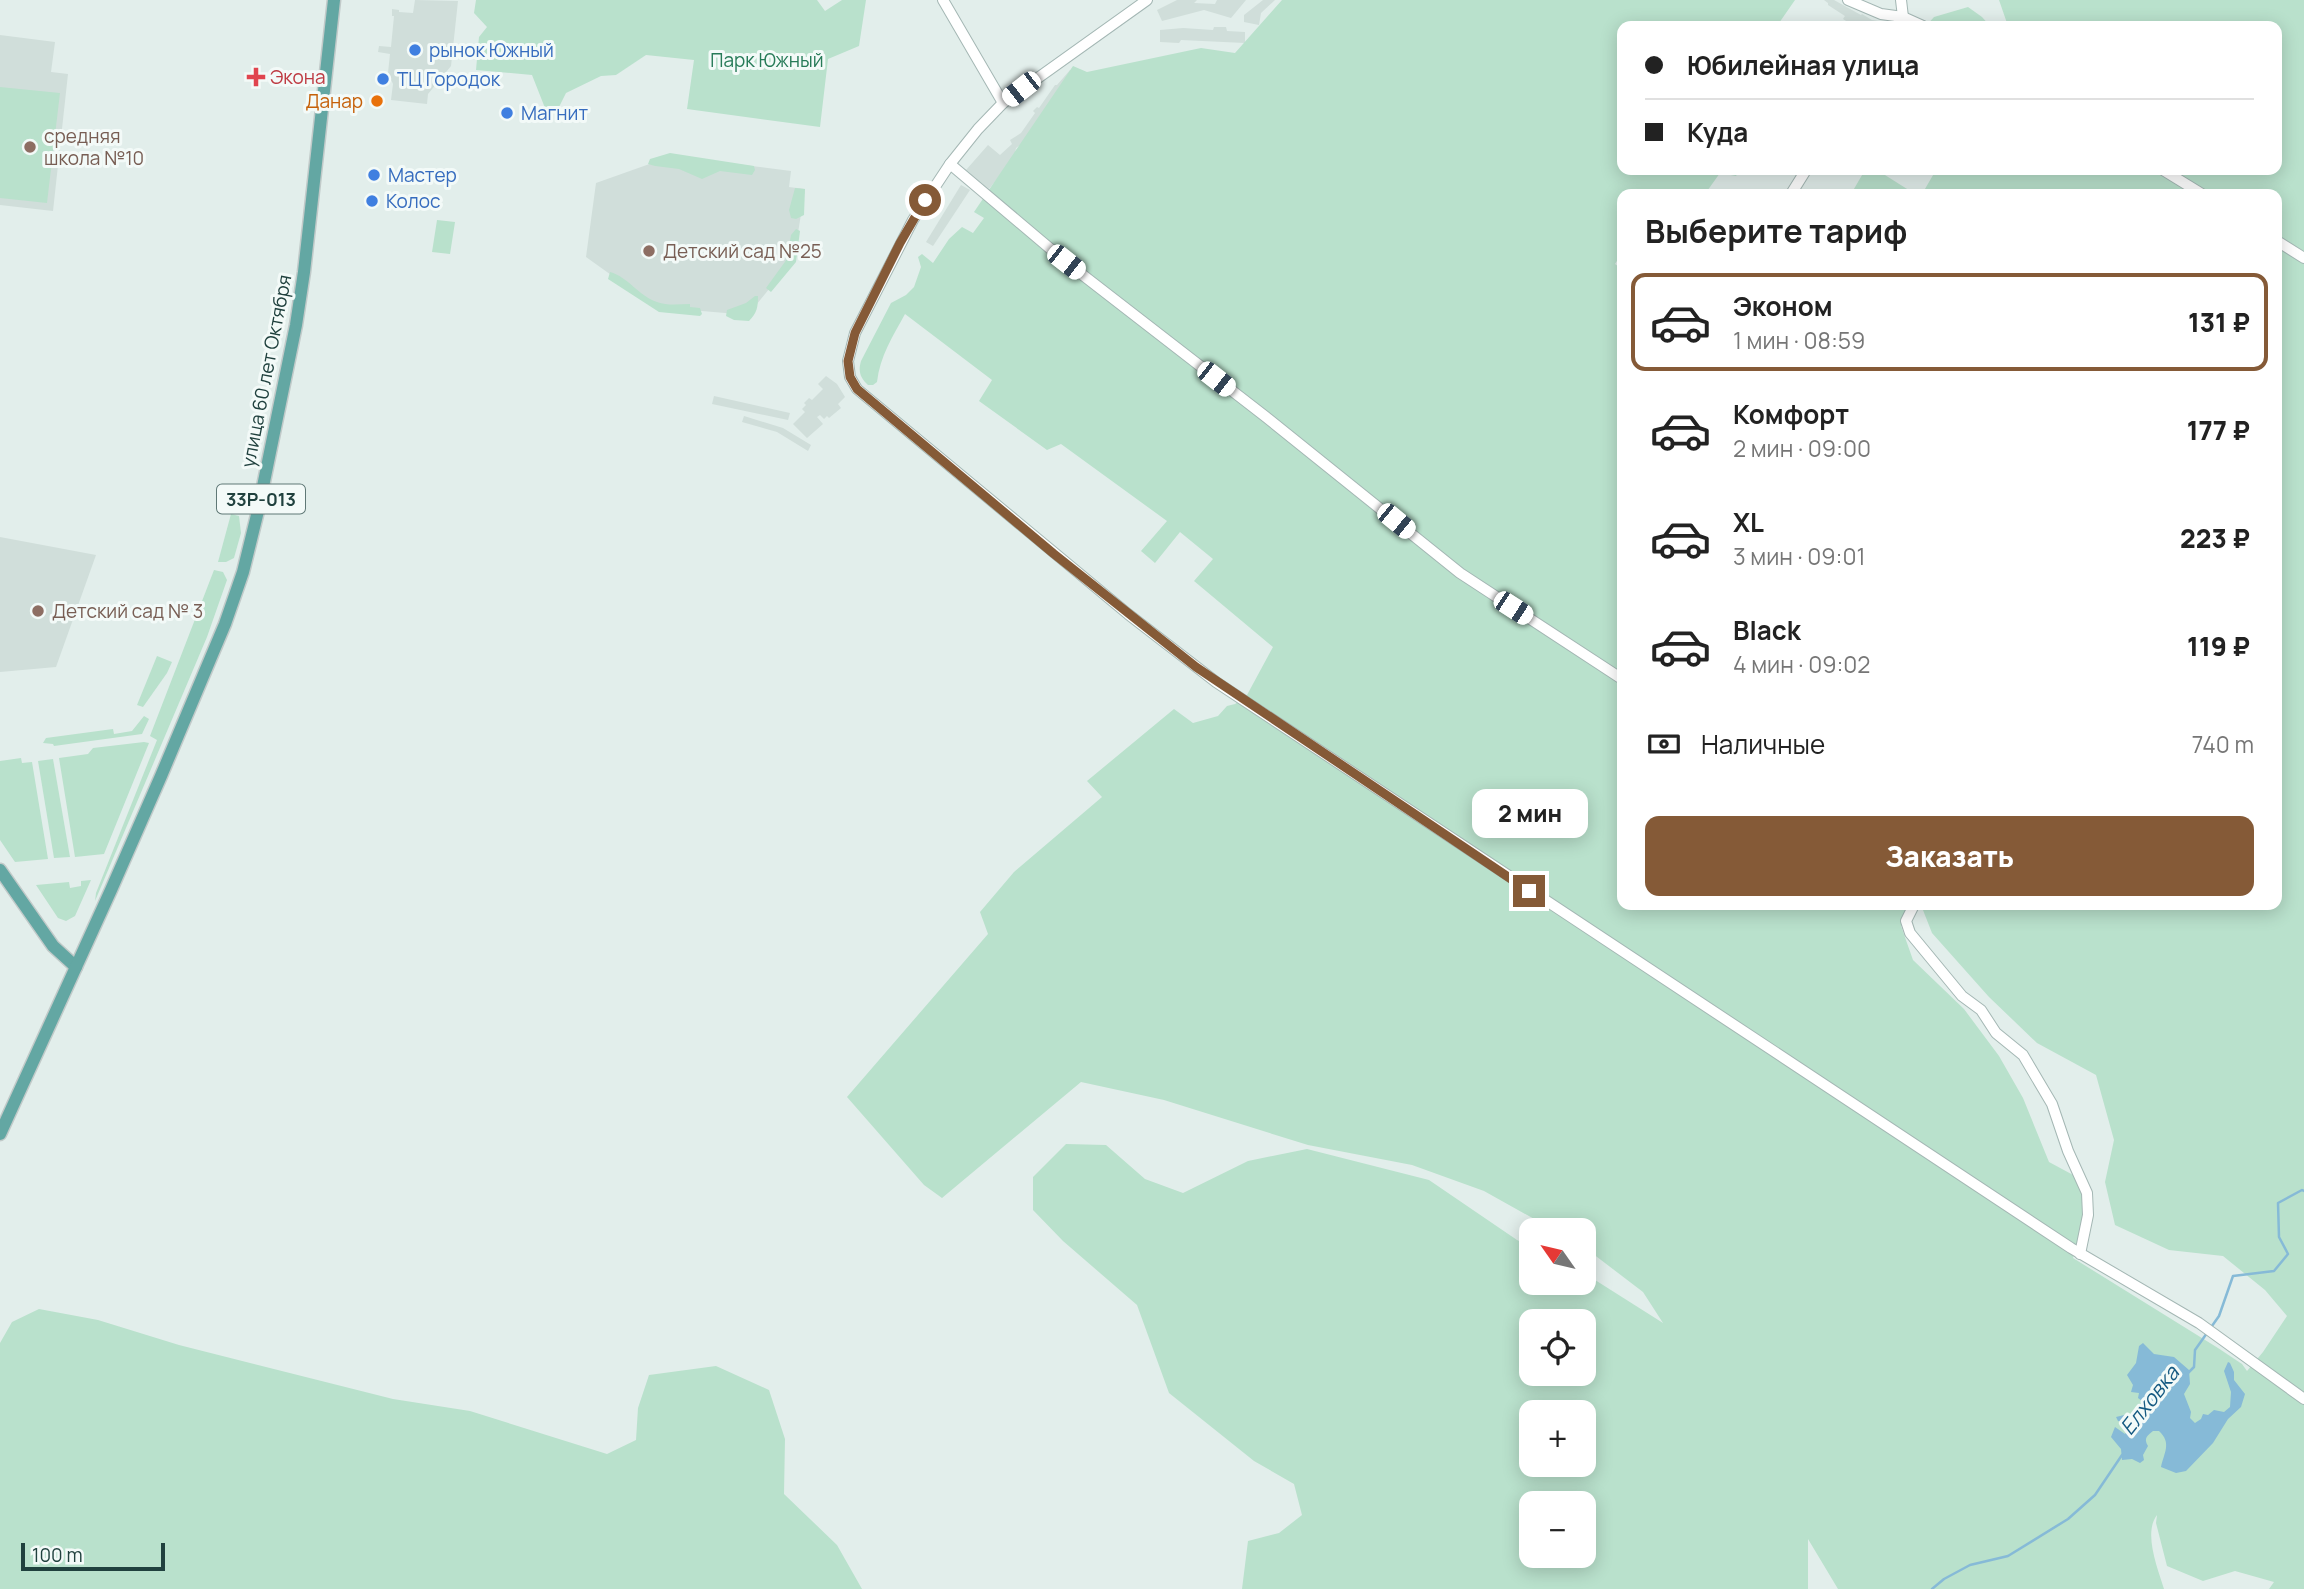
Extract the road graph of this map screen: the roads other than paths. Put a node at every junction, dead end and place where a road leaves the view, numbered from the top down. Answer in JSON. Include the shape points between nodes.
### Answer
{"nodes":[{"id":1,"x":334,"y":0,"type":"edge"},
{"id":2,"x":943,"y":0,"type":"edge"},
{"id":3,"x":1147,"y":0,"type":"edge"},
{"id":4,"x":1848,"y":0,"type":"edge"},
{"id":5,"x":1901,"y":0,"type":"edge"},
{"id":6,"x":1903,"y":17,"type":"junction"},
{"id":7,"x":1900,"y":21,"type":"edge"},
{"id":8,"x":1912,"y":21,"type":"edge"},
{"id":9,"x":1003,"y":103,"type":"junction"},
{"id":10,"x":950,"y":164,"type":"junction"},
{"id":11,"x":2171,"y":175,"type":"edge"},
{"id":12,"x":2195,"y":189,"type":"edge"},
{"id":13,"x":2282,"y":244,"type":"edge"},
{"id":14,"x":2304,"y":258,"type":"edge"},
{"id":15,"x":1617,"y":676,"type":"edge"},
{"id":16,"x":0,"y":870,"type":"edge"},
{"id":17,"x":1912,"y":910,"type":"edge"},
{"id":18,"x":76,"y":967,"type":"junction"},
{"id":19,"x":0,"y":1134,"type":"edge"},
{"id":20,"x":2080,"y":1254,"type":"junction"},
{"id":21,"x":2304,"y":1399,"type":"edge"}],
"edges":[{"from":1,"to":18,"type":"main road","name":"улица 60 лет Октября","number":"33Р-013","via":[[302,286],[285,387],[243,572],[161,776]]},
{"from":2,"to":9,"type":"street"},
{"from":3,"to":9,"type":"street"},
{"from":4,"to":6,"type":"street","via":[[1881,14]]},
{"from":5,"to":6,"type":"street"},
{"from":6,"to":7,"type":"street"},
{"from":6,"to":8,"type":"street"},
{"from":9,"to":10,"type":"street"},
{"from":10,"to":15,"type":"street","via":[[1066,262],[1460,573]]},
{"from":10,"to":20,"type":"street","via":[[913,219],[855,333],[848,361],[857,389],[1196,667]]},
{"from":11,"to":12,"type":"street"},
{"from":13,"to":14,"type":"street"},
{"from":16,"to":18,"type":"main road","via":[[53,946]]},
{"from":17,"to":20,"type":"street","via":[[1906,921],[1910,933],[1962,996],[1981,1010],[1996,1033],[2023,1055],[2057,1113],[2087,1193],[2088,1215]]},
{"from":18,"to":19,"type":"main road","number":"33Р-013"},
{"from":20,"to":21,"type":"street","via":[[2199,1323]]}]}
